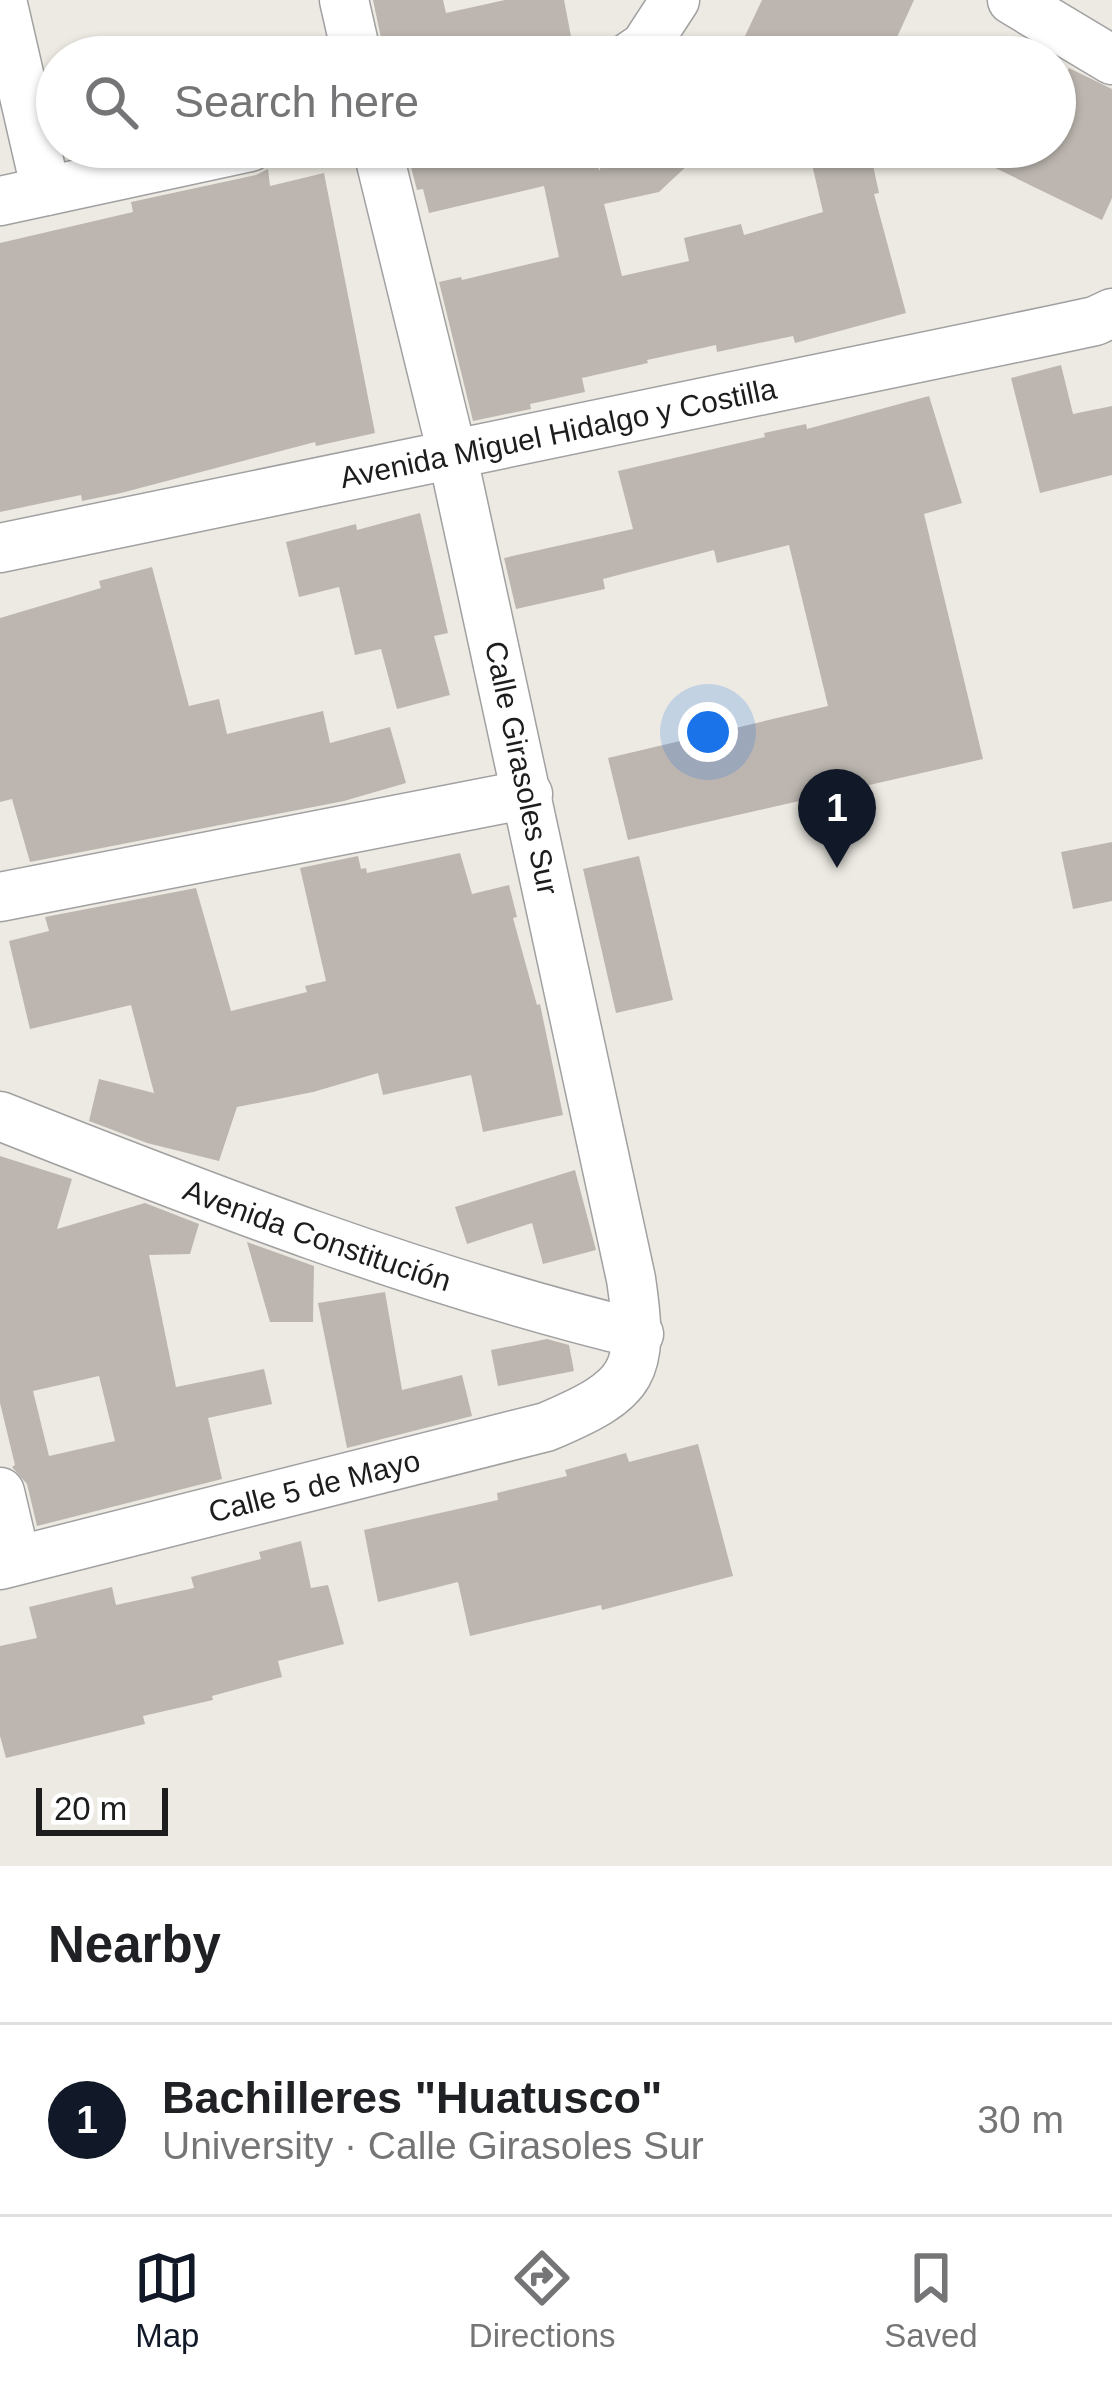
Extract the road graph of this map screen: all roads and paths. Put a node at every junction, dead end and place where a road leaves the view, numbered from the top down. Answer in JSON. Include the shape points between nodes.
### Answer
{"nodes":[{"id":1,"x":2,"y":0,"type":"edge"},
{"id":2,"x":344,"y":0,"type":"edge"},
{"id":3,"x":675,"y":0,"type":"edge"},
{"id":4,"x":1012,"y":0,"type":"edge"},
{"id":5,"x":352,"y":36,"type":"edge"},
{"id":6,"x":651,"y":36,"type":"edge"},
{"id":7,"x":1072,"y":36,"type":"edge"},
{"id":8,"x":1076,"y":38,"type":"edge"},
{"id":9,"x":1112,"y":60,"type":"edge"},
{"id":10,"x":153,"y":168,"type":"edge"},
{"id":11,"x":382,"y":168,"type":"edge"},
{"id":12,"x":23,"y":196,"type":"edge"},
{"id":13,"x":1112,"y":313,"type":"edge"},
{"id":14,"x":452,"y":453,"type":"junction"},
{"id":15,"x":0,"y":548,"type":"edge"},
{"id":16,"x":528,"y":794,"type":"junction"},
{"id":17,"x":0,"y":897,"type":"edge"},
{"id":18,"x":0,"y":1115,"type":"edge"},
{"id":19,"x":639,"y":1334,"type":"junction"},
{"id":20,"x":617,"y":1388,"type":"joint"},
{"id":21,"x":0,"y":1492,"type":"edge"},
{"id":22,"x":8,"y":1562,"type":"edge"}],
"edges":[{"from":1,"to":12,"type":"street"},
{"from":2,"to":5,"type":"street"},
{"from":3,"to":6,"type":"street"},
{"from":4,"to":7,"type":"street"},
{"from":8,"to":9,"type":"street"},
{"from":10,"to":12,"type":"street"},
{"from":11,"to":14,"type":"street","name":"Calle Girasoles Sur"},
{"from":13,"to":14,"type":"street","name":"Avenida Miguel Hidalgo y Costilla"},
{"from":14,"to":15,"type":"street","name":"Avenida Miguel Hidalgo y Costilla"},
{"from":14,"to":16,"type":"street","name":"Calle Girasoles Sur"},
{"from":16,"to":17,"type":"street"},
{"from":16,"to":19,"type":"street","name":"Calle Girasoles Sur"},
{"from":18,"to":19,"type":"street","name":"Avenida Constitución","via":[[436,1278]]},
{"from":19,"to":20,"type":"street","name":"Calle Girasoles Sur","via":[[635,1364]]},
{"from":20,"to":22,"type":"street","name":"Calle 5 de Mayo","via":[[546,1427]]},
{"from":21,"to":22,"type":"street"}]}
